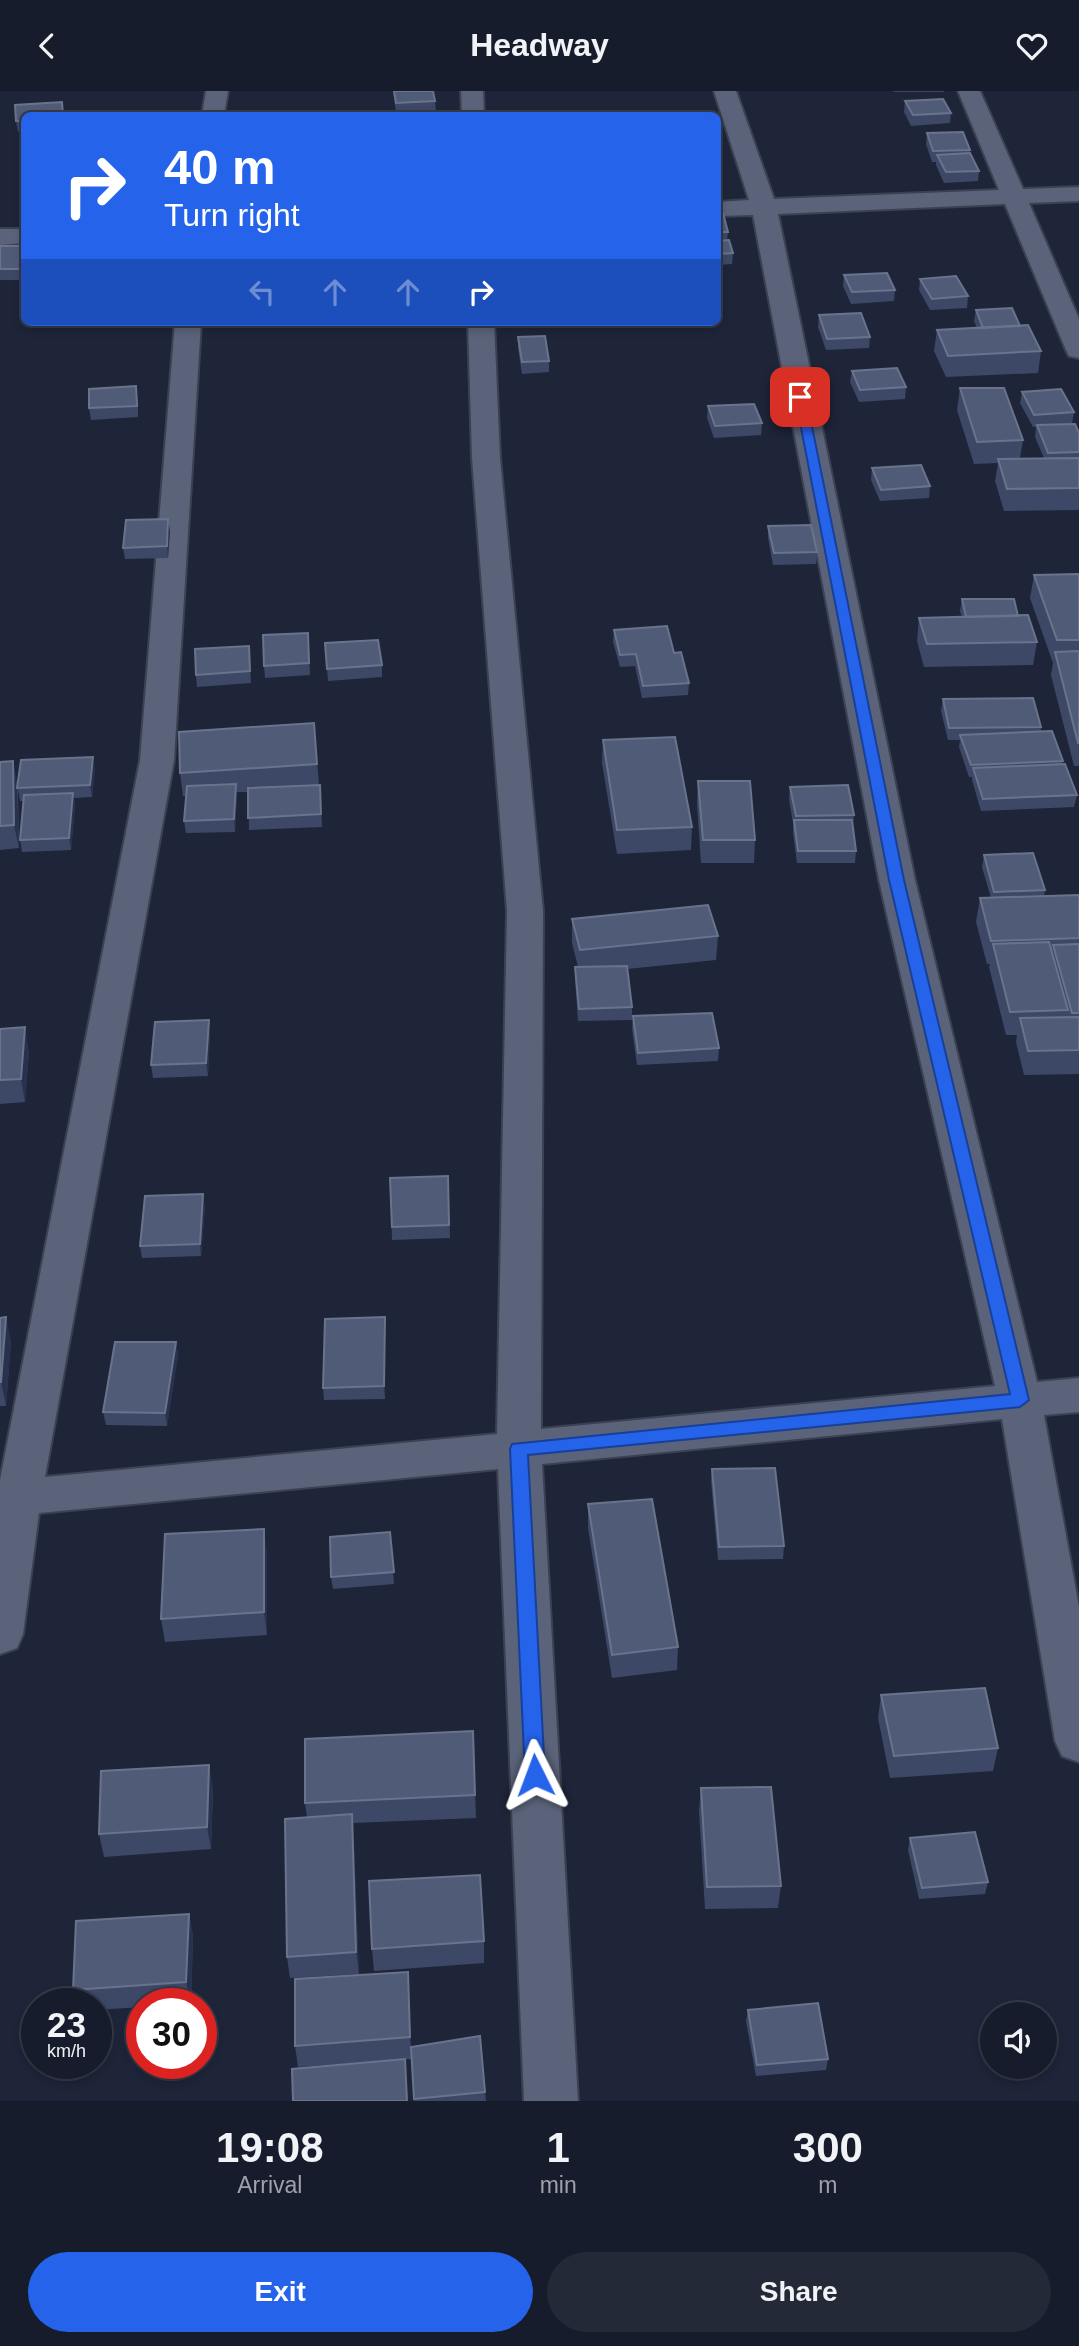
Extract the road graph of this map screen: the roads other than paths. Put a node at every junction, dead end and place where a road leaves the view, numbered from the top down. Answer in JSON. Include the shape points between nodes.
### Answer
{"nodes":[{"id":1,"x":217,"y":91,"type":"edge"},
{"id":2,"x":472,"y":91,"type":"edge"},
{"id":3,"x":725,"y":91,"type":"edge"},
{"id":4,"x":969,"y":91,"type":"edge"},
{"id":5,"x":214,"y":112,"type":"edge"},
{"id":6,"x":473,"y":112,"type":"edge"},
{"id":7,"x":1079,"y":194,"type":"edge"},
{"id":8,"x":1012,"y":197,"type":"junction"},
{"id":9,"x":764,"y":207,"type":"junction"},
{"id":10,"x":721,"y":209,"type":"edge"},
{"id":11,"x":21,"y":236,"type":"edge"},
{"id":12,"x":0,"y":237,"type":"edge"},
{"id":13,"x":188,"y":326,"type":"edge"},
{"id":14,"x":481,"y":326,"type":"edge"},
{"id":15,"x":1079,"y":350,"type":"edge"},
{"id":16,"x":1079,"y":1395,"type":"edge"},
{"id":17,"x":1020,"y":1400,"type":"junction"},
{"id":18,"x":519,"y":1449,"type":"junction"},
{"id":19,"x":10,"y":1498,"type":"edge"},
{"id":20,"x":0,"y":1634,"type":"edge"},
{"id":21,"x":1079,"y":1741,"type":"edge"},
{"id":22,"x":551,"y":2101,"type":"edge"}],
"edges":[{"from":1,"to":5,"type":"street"},
{"from":2,"to":6,"type":"street"},
{"from":3,"to":9,"type":"street"},
{"from":4,"to":8,"type":"street"},
{"from":7,"to":8,"type":"street"},
{"from":8,"to":9,"type":"street"},
{"from":8,"to":15,"type":"street"},
{"from":9,"to":10,"type":"street"},
{"from":9,"to":17,"type":"street","via":[[897,880]]},
{"from":11,"to":12,"type":"street"},
{"from":13,"to":19,"type":"street","via":[[157,760]]},
{"from":14,"to":18,"type":"street","via":[[486,458],[525,911]]},
{"from":16,"to":17,"type":"street"},
{"from":17,"to":18,"type":"street"},
{"from":17,"to":21,"type":"street"},
{"from":18,"to":19,"type":"street"},
{"from":18,"to":22,"type":"street"},
{"from":19,"to":20,"type":"street"}]}
